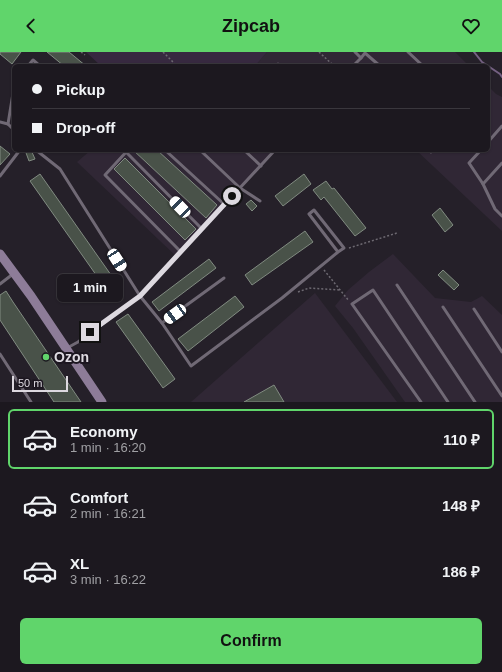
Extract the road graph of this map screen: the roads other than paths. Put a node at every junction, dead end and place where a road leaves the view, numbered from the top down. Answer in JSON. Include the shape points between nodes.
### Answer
{"nodes":[{"id":1,"x":355,"y":52,"type":"edge"},
{"id":2,"x":408,"y":52,"type":"edge"},
{"id":3,"x":366,"y":53,"type":"edge"},
{"id":4,"x":361,"y":58,"type":"junction"},
{"id":5,"x":30,"y":64,"type":"edge"},
{"id":6,"x":38,"y":64,"type":"edge"},
{"id":7,"x":355,"y":64,"type":"edge"},
{"id":8,"x":378,"y":64,"type":"edge"},
{"id":9,"x":421,"y":64,"type":"edge"},
{"id":10,"x":12,"y":99,"type":"edge"},
{"id":11,"x":0,"y":122,"type":"edge"},
{"id":12,"x":8,"y":124,"type":"junction"},
{"id":13,"x":502,"y":126,"type":"edge"},
{"id":14,"x":12,"y":128,"type":"edge"},
{"id":15,"x":490,"y":140,"type":"edge"},
{"id":16,"x":18,"y":152,"type":"edge"},
{"id":17,"x":39,"y":152,"type":"edge"},
{"id":18,"x":126,"y":152,"type":"edge"},
{"id":19,"x":128,"y":152,"type":"edge"},
{"id":20,"x":167,"y":152,"type":"edge"},
{"id":21,"x":202,"y":152,"type":"edge"},
{"id":22,"x":246,"y":152,"type":"edge"},
{"id":23,"x":273,"y":152,"type":"edge"},
{"id":24,"x":479,"y":152,"type":"edge"},
{"id":25,"x":502,"y":163,"type":"edge"},
{"id":26,"x":261,"y":166,"type":"junction"},
{"id":27,"x":0,"y":176,"type":"edge"},
{"id":28,"x":483,"y":184,"type":"junction"},
{"id":29,"x":240,"y":188,"type":"junction"},
{"id":30,"x":260,"y":202,"type":"dead end"},
{"id":31,"x":225,"y":205,"type":"junction"},
{"id":32,"x":502,"y":216,"type":"edge"},
{"id":33,"x":202,"y":229,"type":"junction"},
{"id":34,"x":181,"y":252,"type":"junction"},
{"id":35,"x":338,"y":252,"type":"junction"},
{"id":36,"x":0,"y":254,"type":"edge"},
{"id":37,"x":14,"y":273,"type":"junction"},
{"id":38,"x":224,"y":278,"type":"dead end"},
{"id":39,"x":0,"y":284,"type":"edge"},
{"id":40,"x":397,"y":285,"type":"dead end"},
{"id":41,"x":140,"y":296,"type":"junction"},
{"id":42,"x":442,"y":307,"type":"dead end"},
{"id":43,"x":474,"y":309,"type":"dead end"},
{"id":44,"x":162,"y":323,"type":"junction"},
{"id":45,"x":67,"y":348,"type":"junction"},
{"id":46,"x":502,"y":352,"type":"edge"},
{"id":47,"x":0,"y":354,"type":"edge"},
{"id":48,"x":502,"y":396,"type":"edge"},
{"id":49,"x":31,"y":402,"type":"edge"},
{"id":50,"x":102,"y":402,"type":"edge"},
{"id":51,"x":420,"y":402,"type":"edge"},
{"id":52,"x":448,"y":402,"type":"edge"},
{"id":53,"x":475,"y":402,"type":"edge"}],
"edges":[{"from":1,"to":4,"type":"lane"},
{"from":2,"to":9,"type":"lane"},
{"from":3,"to":4,"type":"lane"},
{"from":3,"to":8,"type":"lane"},
{"from":4,"to":7,"type":"lane"},
{"from":5,"to":6,"type":"lane","via":[[33,60]]},
{"from":10,"to":12,"type":"lane"},
{"from":11,"to":12,"type":"lane"},
{"from":12,"to":14,"type":"lane"},
{"from":13,"to":15,"type":"lane"},
{"from":16,"to":27,"type":"lane"},
{"from":17,"to":41,"type":"lane","via":[[60,169]]},
{"from":18,"to":34,"type":"lane","via":[[105,175]]},
{"from":19,"to":33,"type":"lane"},
{"from":20,"to":31,"type":"lane"},
{"from":21,"to":29,"type":"lane"},
{"from":22,"to":26,"type":"lane"},
{"from":23,"to":26,"type":"lane"},
{"from":24,"to":28,"type":"lane","via":[[469,163]]},
{"from":25,"to":28,"type":"lane"},
{"from":26,"to":29,"type":"lane"},
{"from":28,"to":32,"type":"lane"},
{"from":29,"to":30,"type":"lane"},
{"from":29,"to":31,"type":"lane"},
{"from":31,"to":33,"type":"lane"},
{"from":33,"to":34,"type":"lane"},
{"from":34,"to":41,"type":"lane"},
{"from":35,"to":35,"type":"lane","via":[[344,248],[314,210],[309,214]]},
{"from":35,"to":44,"type":"lane","via":[[282,298],[191,366]]},
{"from":36,"to":37,"type":"main road"},
{"from":37,"to":39,"type":"lane"},
{"from":37,"to":45,"type":"main road"},
{"from":38,"to":44,"type":"lane"},
{"from":40,"to":53,"type":"lane"},
{"from":41,"to":44,"type":"lane"},
{"from":41,"to":45,"type":"lane"},
{"from":42,"to":48,"type":"lane"},
{"from":43,"to":46,"type":"lane"},
{"from":45,"to":50,"type":"main road"},
{"from":47,"to":49,"type":"lane"},
{"from":51,"to":52,"type":"lane","via":[[352,304],[373,290]]}]}
